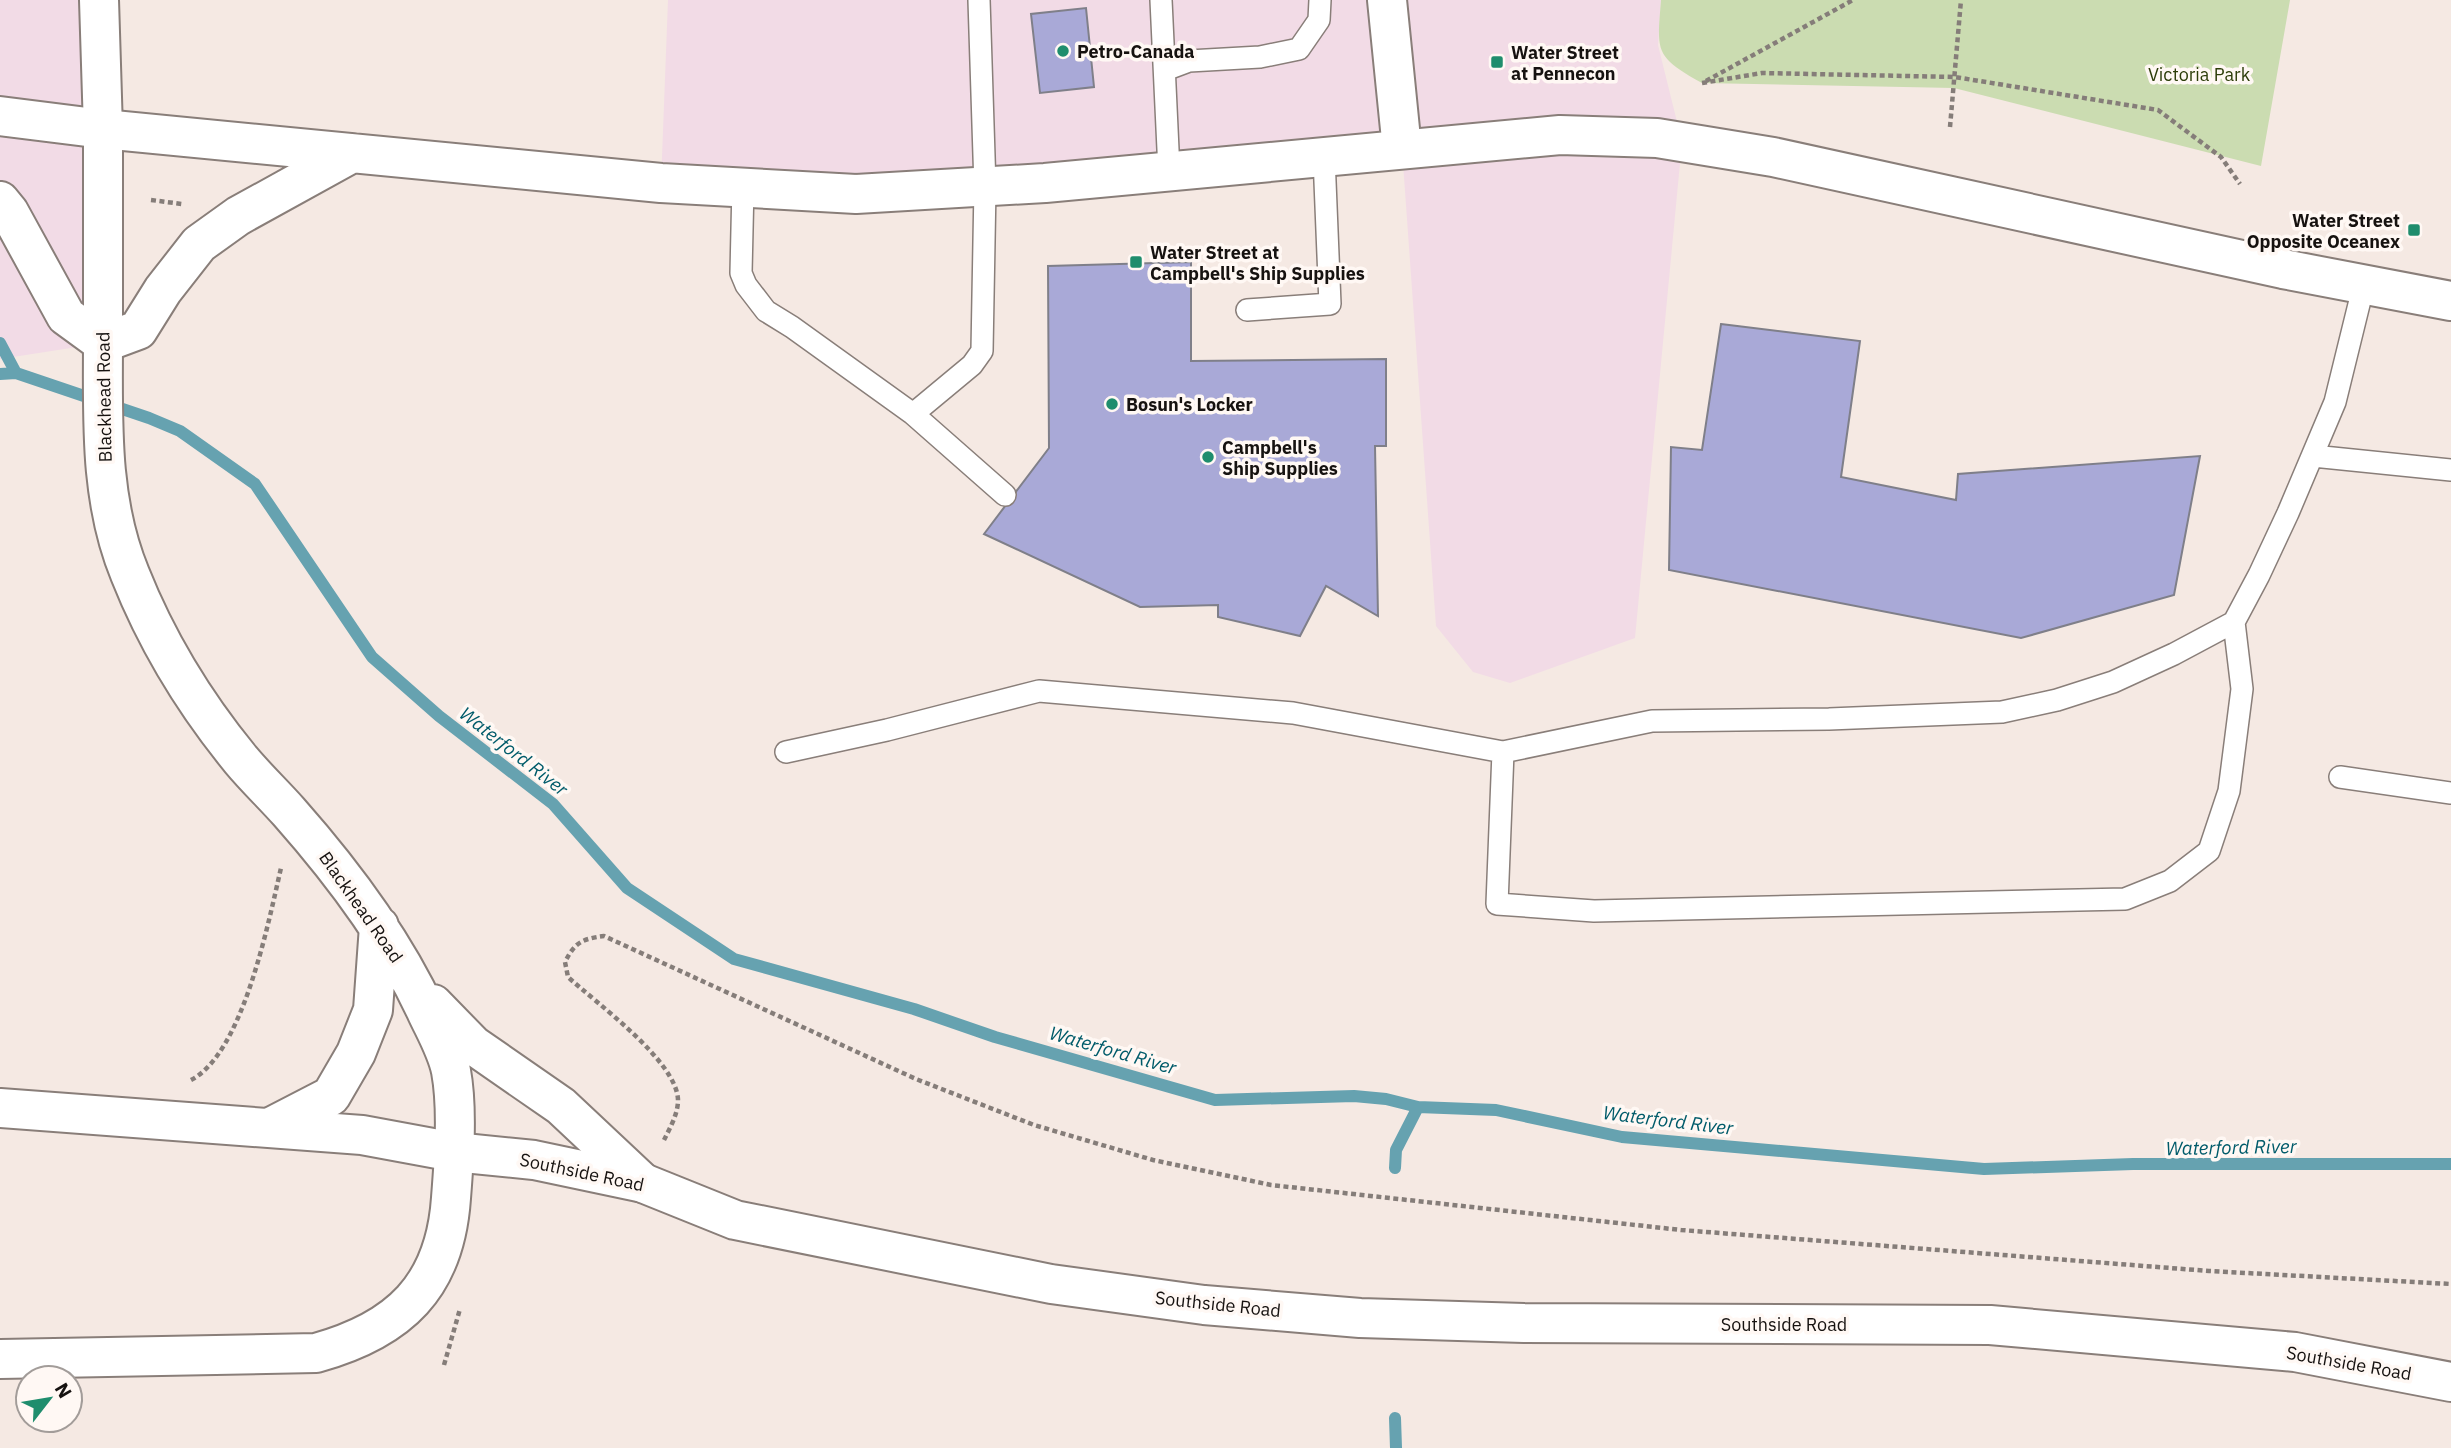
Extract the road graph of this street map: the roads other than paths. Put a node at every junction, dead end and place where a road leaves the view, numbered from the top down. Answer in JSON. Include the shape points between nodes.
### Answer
{"nodes":[{"id":1,"x":99,"y":0,"type":"edge"},
{"id":2,"x":979,"y":0,"type":"edge"},
{"id":3,"x":1161,"y":0,"type":"edge"},
{"id":4,"x":1320,"y":0,"type":"edge"},
{"id":5,"x":1387,"y":0,"type":"edge"},
{"id":6,"x":1164,"y":70,"type":"junction"},
{"id":7,"x":0,"y":116,"type":"edge"},
{"id":8,"x":103,"y":129,"type":"junction"},
{"id":9,"x":1402,"y":149,"type":"junction"},
{"id":10,"x":352,"y":153,"type":"junction"},
{"id":11,"x":1324,"y":158,"type":"junction"},
{"id":12,"x":1169,"y":171,"type":"junction"},
{"id":13,"x":743,"y":186,"type":"junction"},
{"id":14,"x":985,"y":187,"type":"junction"},
{"id":15,"x":0,"y":201,"type":"edge"},
{"id":16,"x":2364,"y":284,"type":"junction"},
{"id":17,"x":2451,"y":301,"type":"edge"},
{"id":18,"x":1247,"y":310,"type":"dead end"},
{"id":19,"x":103,"y":343,"type":"junction"},
{"id":20,"x":913,"y":414,"type":"junction"},
{"id":21,"x":2313,"y":456,"type":"junction"},
{"id":22,"x":2451,"y":470,"type":"edge"},
{"id":23,"x":1005,"y":495,"type":"dead end"},
{"id":24,"x":2234,"y":622,"type":"junction"},
{"id":25,"x":786,"y":751,"type":"dead end"},
{"id":26,"x":1503,"y":752,"type":"junction"},
{"id":27,"x":2340,"y":777,"type":"dead end"},
{"id":28,"x":2451,"y":793,"type":"edge"},
{"id":29,"x":379,"y":926,"type":"junction"},
{"id":30,"x":414,"y":985,"type":"junction"},
{"id":31,"x":0,"y":1108,"type":"edge"},
{"id":32,"x":271,"y":1127,"type":"junction"},
{"id":33,"x":454,"y":1152,"type":"junction"},
{"id":34,"x":643,"y":1183,"type":"junction"},
{"id":35,"x":0,"y":1359,"type":"edge"},
{"id":36,"x":2451,"y":1382,"type":"edge"}],
"edges":[{"from":1,"to":8,"type":"main road","name":"Blackhead Road"},
{"from":2,"to":14,"type":"lane"},
{"from":3,"to":6,"type":"lane"},
{"from":4,"to":6,"type":"lane","via":[[1320,20],[1299,49],[1260,57],[1189,61]]},
{"from":5,"to":9,"type":"main road"},
{"from":6,"to":12,"type":"lane"},
{"from":7,"to":8,"type":"main road"},
{"from":8,"to":10,"type":"main road"},
{"from":8,"to":19,"type":"main road","name":"Blackhead Road"},
{"from":9,"to":11,"type":"main road"},
{"from":9,"to":16,"type":"main road","via":[[1560,135],[1657,138],[1773,157]]},
{"from":10,"to":13,"type":"main road","via":[[661,183]]},
{"from":10,"to":19,"type":"main road","via":[[238,216],[199,244],[138,330]]},
{"from":11,"to":12,"type":"main road"},
{"from":11,"to":18,"type":"lane","via":[[1330,304]]},
{"from":12,"to":14,"type":"main road"},
{"from":13,"to":14,"type":"main road","via":[[856,194]]},
{"from":13,"to":20,"type":"lane","via":[[741,273],[750,291],[766,311]]},
{"from":14,"to":20,"type":"lane","via":[[982,351],[972,365]]},
{"from":15,"to":19,"type":"main road","via":[[66,316]]},
{"from":16,"to":17,"type":"main road"},
{"from":16,"to":21,"type":"lane","via":[[2335,402]]},
{"from":19,"to":29,"type":"main road","name":"Blackhead Road","via":[[106,482],[114,528],[129,573],[174,667],[208,718],[333,864]]},
{"from":20,"to":23,"type":"lane"},
{"from":21,"to":22,"type":"lane"},
{"from":21,"to":24,"type":"lane"},
{"from":24,"to":26,"type":"lane","via":[[2113,682],[2002,712],[1652,721]]},
{"from":24,"to":26,"type":"lane","via":[[2242,689],[2229,791],[2208,851],[2170,881],[2125,899],[1594,911],[1497,904]]},
{"from":25,"to":26,"type":"lane","via":[[1039,691],[1293,713]]},
{"from":27,"to":28,"type":"lane"},
{"from":29,"to":30,"type":"main road","name":"Blackhead Road"},
{"from":29,"to":32,"type":"main road","via":[[373,1010],[356,1053],[331,1096]]},
{"from":30,"to":33,"type":"main road","name":"Blackhead Road","via":[[451,1071]]},
{"from":30,"to":34,"type":"main road","via":[[473,1045],[561,1106]]},
{"from":31,"to":32,"type":"main road","name":"Southside Road"},
{"from":32,"to":33,"type":"main road","name":"Southside Road","via":[[362,1135]]},
{"from":33,"to":34,"type":"main road","name":"Southside Road","via":[[534,1160]]},
{"from":33,"to":35,"type":"main road","name":"Blackhead Road","via":[[450,1217],[442,1255],[430,1278],[379,1329],[347,1345],[316,1353]]},
{"from":34,"to":36,"type":"main road","name":"Southside Road","via":[[735,1220],[1051,1283],[1204,1304],[1360,1318],[1510,1323],[1990,1325],[2295,1352]]}]}
